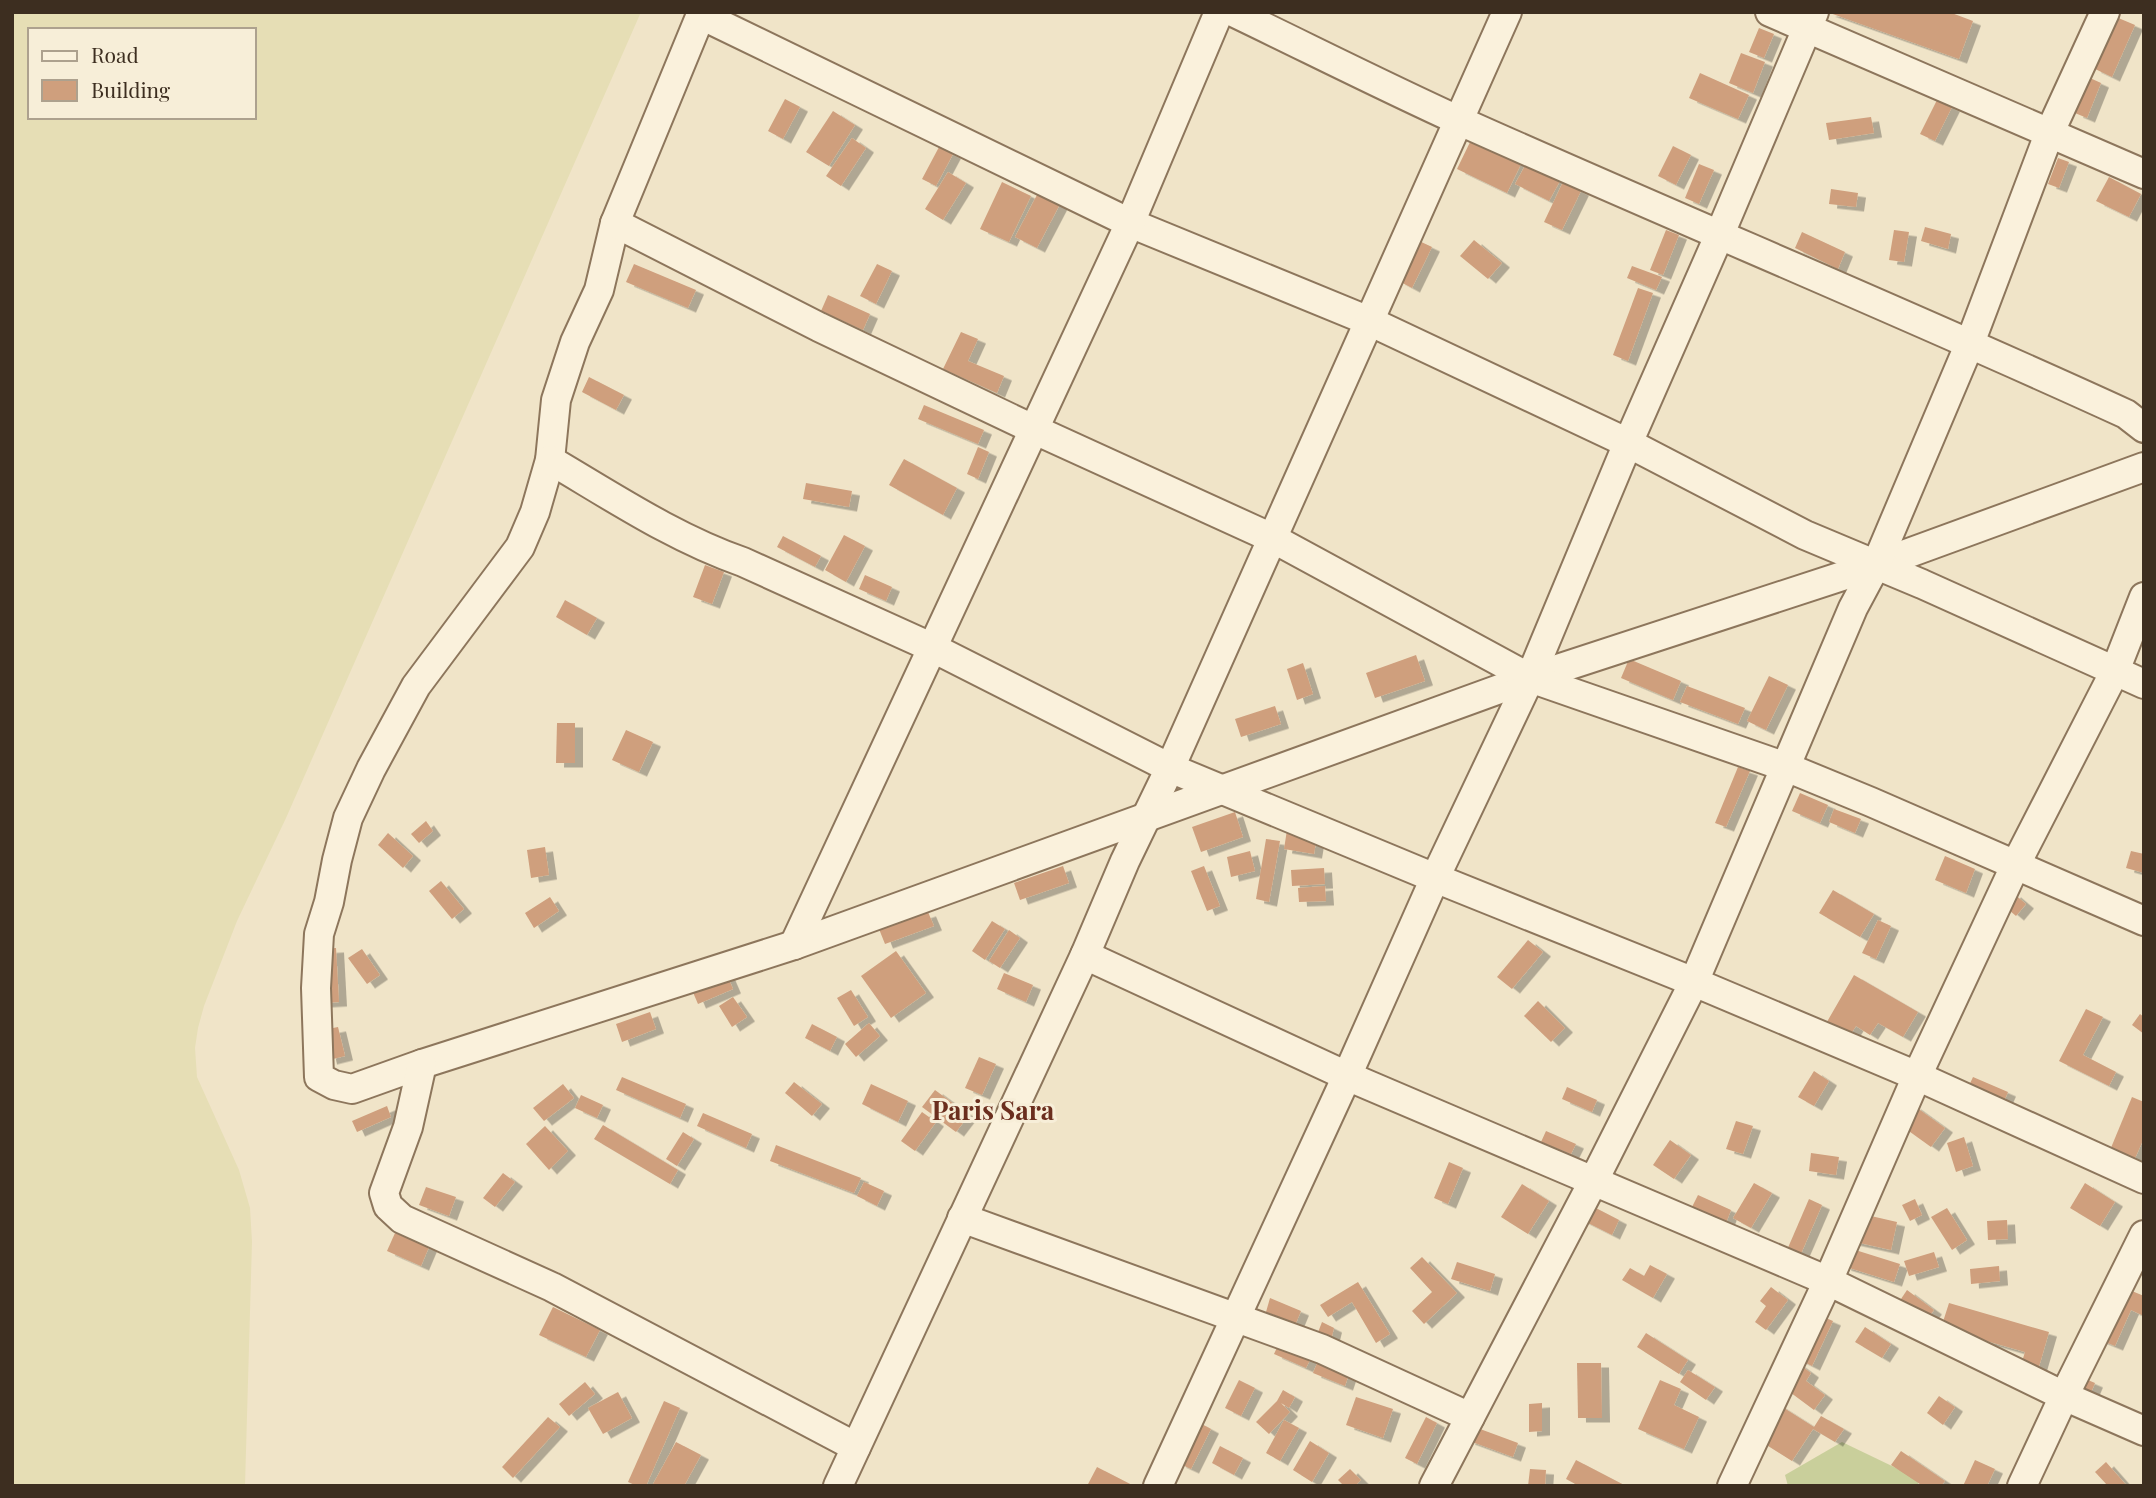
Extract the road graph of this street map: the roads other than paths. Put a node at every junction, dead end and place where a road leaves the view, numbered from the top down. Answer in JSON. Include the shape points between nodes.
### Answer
{"nodes":[{"id":1,"x":1219,"y":12,"type":"edge"},
{"id":2,"x":1233,"y":12,"type":"edge"},
{"id":3,"x":1507,"y":12,"type":"edge"},
{"id":4,"x":1770,"y":12,"type":"edge"},
{"id":5,"x":2105,"y":12,"type":"edge"},
{"id":6,"x":701,"y":13,"type":"edge"},
{"id":7,"x":1810,"y":20,"type":"edge"},
{"id":8,"x":1459,"y":120,"type":"junction"},
{"id":9,"x":2049,"y":134,"type":"junction"},
{"id":10,"x":2144,"y":174,"type":"edge"},
{"id":11,"x":615,"y":223,"type":"junction"},
{"id":12,"x":1130,"y":223,"type":"junction"},
{"id":13,"x":1719,"y":236,"type":"junction"},
{"id":14,"x":1369,"y":321,"type":"junction"},
{"id":15,"x":1970,"y":343,"type":"junction"},
{"id":16,"x":2144,"y":428,"type":"edge"},
{"id":17,"x":1033,"y":429,"type":"junction"},
{"id":18,"x":1628,"y":443,"type":"junction"},
{"id":19,"x":550,"y":460,"type":"junction"},
{"id":20,"x":2144,"y":467,"type":"edge"},
{"id":21,"x":1272,"y":538,"type":"junction"},
{"id":22,"x":1876,"y":565,"type":"junction"},
{"id":23,"x":2144,"y":597,"type":"edge"},
{"id":24,"x":931,"y":647,"type":"junction"},
{"id":25,"x":2115,"y":671,"type":"junction"},
{"id":26,"x":1530,"y":678,"type":"junction"},
{"id":27,"x":2144,"y":684,"type":"edge"},
{"id":28,"x":1786,"y":767,"type":"junction"},
{"id":29,"x":1170,"y":768,"type":"junction"},
{"id":30,"x":1224,"y":790,"type":"junction"},
{"id":31,"x":1146,"y":817,"type":"junction"},
{"id":32,"x":2015,"y":864,"type":"junction"},
{"id":33,"x":1435,"y":878,"type":"junction"},
{"id":34,"x":2144,"y":921,"type":"edge"},
{"id":35,"x":793,"y":945,"type":"junction"},
{"id":36,"x":1085,"y":955,"type":"junction"},
{"id":37,"x":1694,"y":982,"type":"junction"},
{"id":38,"x":422,"y":1064,"type":"junction"},
{"id":39,"x":1347,"y":1076,"type":"junction"},
{"id":40,"x":1917,"y":1076,"type":"junction"},
{"id":41,"x":2144,"y":1180,"type":"edge"},
{"id":42,"x":1593,"y":1182,"type":"junction"},
{"id":43,"x":962,"y":1219,"type":"junction"},
{"id":44,"x":2144,"y":1235,"type":"edge"},
{"id":45,"x":1828,"y":1281,"type":"junction"},
{"id":46,"x":1236,"y":1316,"type":"junction"},
{"id":47,"x":2064,"y":1396,"type":"junction"},
{"id":48,"x":1469,"y":1418,"type":"junction"},
{"id":49,"x":2144,"y":1431,"type":"edge"},
{"id":50,"x":856,"y":1447,"type":"junction"},
{"id":51,"x":838,"y":1486,"type":"edge"},
{"id":52,"x":1158,"y":1486,"type":"edge"},
{"id":53,"x":1434,"y":1486,"type":"edge"},
{"id":54,"x":1731,"y":1486,"type":"edge"},
{"id":55,"x":2022,"y":1486,"type":"edge"}],
"edges":[{"from":1,"to":12,"type":"street"},
{"from":2,"to":8,"type":"street"},
{"from":3,"to":8,"type":"street"},
{"from":4,"to":7,"type":"street"},
{"from":5,"to":9,"type":"street"},
{"from":6,"to":11,"type":"street"},
{"from":6,"to":12,"type":"street"},
{"from":7,"to":9,"type":"street"},
{"from":7,"to":13,"type":"street"},
{"from":8,"to":13,"type":"street"},
{"from":8,"to":14,"type":"street"},
{"from":9,"to":10,"type":"street"},
{"from":9,"to":15,"type":"street"},
{"from":11,"to":17,"type":"street","via":[[818,327]]},
{"from":11,"to":19,"type":"street","via":[[599,290],[556,400]]},
{"from":12,"to":14,"type":"street"},
{"from":12,"to":17,"type":"street"},
{"from":13,"to":15,"type":"street"},
{"from":13,"to":18,"type":"street"},
{"from":14,"to":18,"type":"street"},
{"from":14,"to":21,"type":"street"},
{"from":15,"to":16,"type":"street","via":[[2126,414]]},
{"from":15,"to":22,"type":"street"},
{"from":17,"to":21,"type":"street"},
{"from":17,"to":24,"type":"street"},
{"from":18,"to":22,"type":"street","via":[[1805,536]]},
{"from":18,"to":26,"type":"street"},
{"from":19,"to":24,"type":"street","via":[[666,529]]},
{"from":19,"to":38,"type":"street","via":[[520,547],[416,686],[371,769],[348,818],[319,934],[319,1077],[352,1089]]},
{"from":20,"to":22,"type":"street"},
{"from":21,"to":26,"type":"street"},
{"from":21,"to":29,"type":"street"},
{"from":22,"to":25,"type":"street"},
{"from":22,"to":26,"type":"street"},
{"from":22,"to":28,"type":"street","via":[[1853,608]]},
{"from":23,"to":25,"type":"street"},
{"from":24,"to":29,"type":"street"},
{"from":24,"to":35,"type":"street"},
{"from":25,"to":27,"type":"street"},
{"from":25,"to":32,"type":"street"},
{"from":26,"to":28,"type":"street"},
{"from":26,"to":30,"type":"street"},
{"from":26,"to":33,"type":"street"},
{"from":28,"to":32,"type":"street"},
{"from":28,"to":37,"type":"street"},
{"from":29,"to":30,"type":"street"},
{"from":29,"to":31,"type":"street"},
{"from":30,"to":31,"type":"street"},
{"from":30,"to":33,"type":"street"},
{"from":31,"to":35,"type":"street"},
{"from":31,"to":36,"type":"street"},
{"from":32,"to":34,"type":"street"},
{"from":32,"to":40,"type":"street"},
{"from":33,"to":37,"type":"street"},
{"from":33,"to":39,"type":"street"},
{"from":35,"to":38,"type":"street"},
{"from":36,"to":39,"type":"street"},
{"from":36,"to":43,"type":"street"},
{"from":37,"to":40,"type":"street"},
{"from":37,"to":42,"type":"street"},
{"from":38,"to":50,"type":"street","via":[[408,1127],[384,1193],[388,1206],[402,1219],[552,1287]]},
{"from":39,"to":42,"type":"street"},
{"from":39,"to":46,"type":"street"},
{"from":40,"to":41,"type":"street"},
{"from":40,"to":45,"type":"street"},
{"from":42,"to":45,"type":"street"},
{"from":42,"to":48,"type":"street"},
{"from":43,"to":46,"type":"street"},
{"from":43,"to":50,"type":"street"},
{"from":44,"to":47,"type":"street"},
{"from":45,"to":47,"type":"street"},
{"from":45,"to":54,"type":"street"},
{"from":46,"to":48,"type":"street","via":[[1322,1349]]},
{"from":46,"to":52,"type":"street"},
{"from":47,"to":49,"type":"street"},
{"from":47,"to":55,"type":"street"},
{"from":48,"to":53,"type":"street"},
{"from":50,"to":51,"type":"street"}]}
